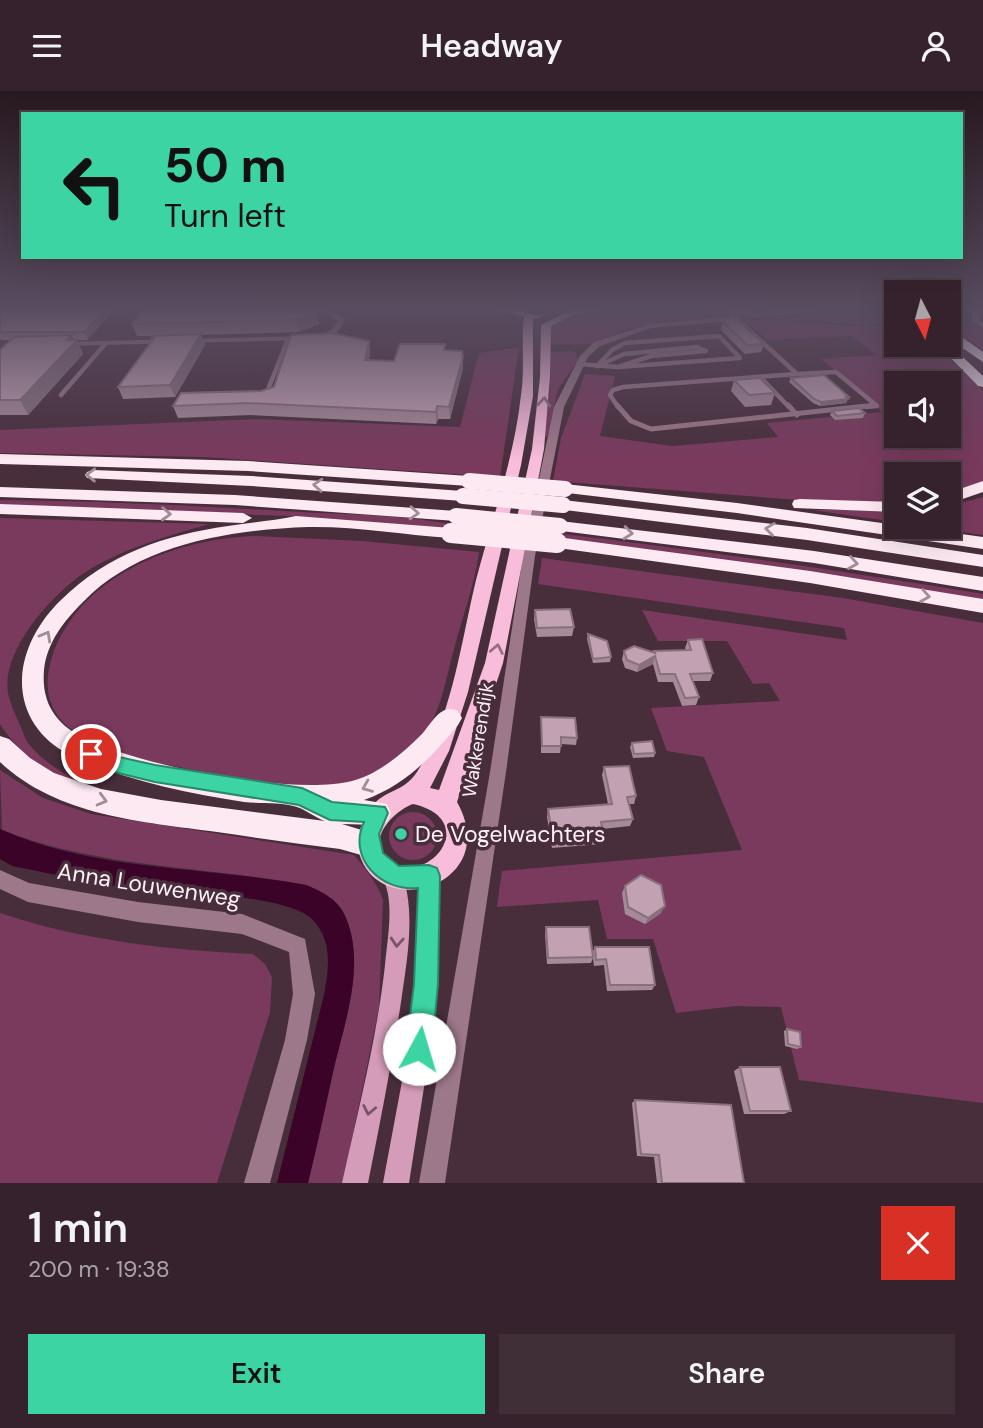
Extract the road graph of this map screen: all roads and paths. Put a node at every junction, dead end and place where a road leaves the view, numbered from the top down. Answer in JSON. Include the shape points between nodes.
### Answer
{"nodes":[{"id":1,"x":93,"y":358,"type":"edge"},
{"id":2,"x":280,"y":358,"type":"edge"},
{"id":3,"x":533,"y":358,"type":"edge"},
{"id":4,"x":541,"y":358,"type":"edge"},
{"id":5,"x":591,"y":358,"type":"edge"},
{"id":6,"x":595,"y":358,"type":"edge"},
{"id":7,"x":604,"y":358,"type":"edge"},
{"id":8,"x":645,"y":358,"type":"edge"},
{"id":9,"x":740,"y":358,"type":"edge"},
{"id":10,"x":780,"y":358,"type":"edge"},
{"id":11,"x":957,"y":358,"type":"edge"},
{"id":12,"x":588,"y":361,"type":"junction"},
{"id":13,"x":618,"y":367,"type":"junction"},
{"id":14,"x":797,"y":374,"type":"junction"},
{"id":15,"x":760,"y":377,"type":"junction"},
{"id":16,"x":983,"y":383,"type":"edge"},
{"id":17,"x":61,"y":395,"type":"dead end"},
{"id":18,"x":264,"y":398,"type":"edge"},
{"id":19,"x":797,"y":415,"type":"junction"},
{"id":20,"x":0,"y":459,"type":"edge"},
{"id":21,"x":0,"y":473,"type":"edge"},
{"id":22,"x":983,"y":486,"type":"edge"},
{"id":23,"x":466,"y":488,"type":"junction"},
{"id":24,"x":0,"y":492,"type":"edge"},
{"id":25,"x":961,"y":494,"type":"edge"},
{"id":26,"x":622,"y":495,"type":"junction"},
{"id":27,"x":564,"y":497,"type":"junction"},
{"id":28,"x":884,"y":506,"type":"edge"},
{"id":29,"x":0,"y":509,"type":"edge"},
{"id":30,"x":310,"y":522,"type":"junction"},
{"id":31,"x":454,"y":524,"type":"junction"},
{"id":32,"x":558,"y":535,"type":"junction"},
{"id":33,"x":983,"y":543,"type":"edge"},
{"id":34,"x":983,"y":561,"type":"edge"},
{"id":35,"x":983,"y":584,"type":"edge"},
{"id":36,"x":983,"y":606,"type":"edge"},
{"id":37,"x":450,"y":718,"type":"junction"},
{"id":38,"x":0,"y":746,"type":"edge"},
{"id":39,"x":413,"y":795,"type":"junction"},
{"id":40,"x":302,"y":797,"type":"junction"},
{"id":41,"x":445,"y":804,"type":"junction"},
{"id":42,"x":378,"y":813,"type":"junction"},
{"id":43,"x":368,"y":844,"type":"junction"},
{"id":44,"x":393,"y":875,"type":"junction"},
{"id":45,"x":429,"y":876,"type":"junction"},
{"id":46,"x":0,"y":879,"type":"edge"},
{"id":47,"x":257,"y":1183,"type":"edge"},
{"id":48,"x":355,"y":1183,"type":"edge"},
{"id":49,"x":396,"y":1183,"type":"edge"},
{"id":50,"x":432,"y":1183,"type":"edge"}],
"edges":[{"from":1,"to":17,"type":"lane"},
{"from":2,"to":18,"type":"lane"},
{"from":3,"to":37,"type":"main road","name":"Wakkerendijk","via":[[515,461]]},
{"from":41,"to":4,"type":"main road","name":"Wakkerendijk","one_way":true,"via":[[494,663],[538,449],[545,388]]},
{"from":5,"to":12,"type":"street"},
{"from":6,"to":12,"type":"lane"},
{"from":7,"to":12,"type":"lane"},
{"from":8,"to":13,"type":"lane"},
{"from":9,"to":13,"type":"lane"},
{"from":10,"to":14,"type":"lane"},
{"from":11,"to":16,"type":"highway"},
{"from":12,"to":13,"type":"lane"},
{"from":12,"to":50,"type":"street","name":"Wakkerendijk","via":[[559,407],[532,543]]},
{"from":14,"to":15,"type":"lane"},
{"from":14,"to":19,"type":"lane","via":[[836,372],[877,405]]},
{"from":15,"to":19,"type":"lane"},
{"from":15,"to":19,"type":"lane","via":[[623,387],[610,395],[626,420],[651,429]]},
{"from":20,"to":23,"type":"highway","via":[[211,464]]},
{"from":23,"to":21,"type":"highway","one_way":true},
{"from":22,"to":25,"type":"highway"},
{"from":23,"to":27,"type":"highway","bridge":true},
{"from":24,"to":31,"type":"highway","one_way":true,"via":[[235,500]]},
{"from":26,"to":27,"type":"highway"},
{"from":26,"to":28,"type":"highway"},
{"from":26,"to":33,"type":"highway"},
{"from":34,"to":27,"type":"highway","one_way":true},
{"from":29,"to":30,"type":"highway","one_way":true},
{"from":30,"to":31,"type":"highway"},
{"from":40,"to":30,"type":"highway","one_way":true,"via":[[155,774],[91,754],[55,733],[47,723],[35,701],[32,679],[41,643],[59,615],[82,590],[121,563],[153,547],[198,534]]},
{"from":31,"to":32,"type":"highway","bridge":true},
{"from":32,"to":35,"type":"highway","one_way":true,"via":[[814,557]]},
{"from":32,"to":36,"type":"highway","one_way":true},
{"from":37,"to":39,"type":"main road","name":"Wakkerendijk","via":[[427,776]]},
{"from":37,"to":40,"type":"highway","one_way":true,"via":[[423,751],[390,776],[351,794]]},
{"from":38,"to":43,"type":"highway","one_way":true,"via":[[45,780],[111,803]]},
{"from":39,"to":41,"type":"main road"},
{"from":39,"to":42,"type":"main road","via":[[397,799]]},
{"from":40,"to":42,"type":"highway","via":[[330,811]]},
{"from":41,"to":45,"type":"main road","via":[[458,825],[459,837],[449,862]]},
{"from":42,"to":43,"type":"main road"},
{"from":43,"to":44,"type":"main road","via":[[375,860]]},
{"from":44,"to":45,"type":"main road","via":[[404,879]]},
{"from":44,"to":48,"type":"main road","one_way":true,"via":[[398,884],[397,951]]},
{"from":45,"to":49,"type":"main road","via":[[426,984]]},
{"from":46,"to":47,"type":"street","name":"Anna Louwenweg","via":[[28,892],[138,912],[242,924],[298,946],[304,994]]}]}
